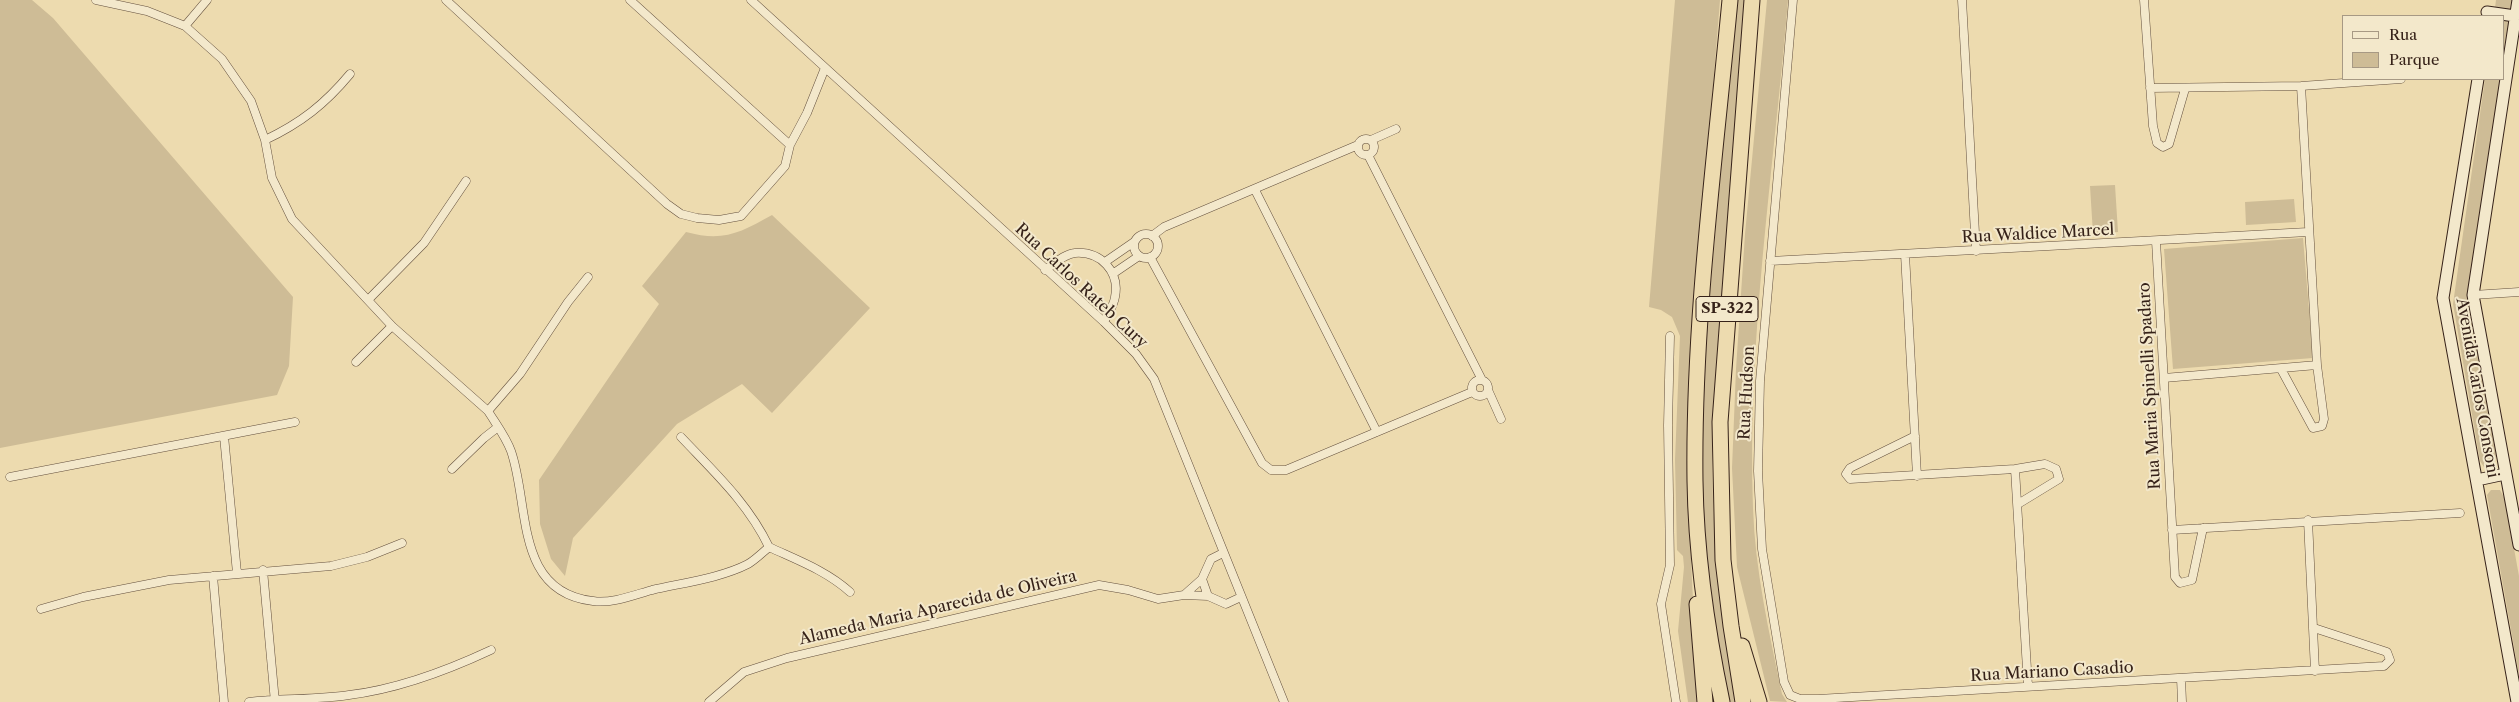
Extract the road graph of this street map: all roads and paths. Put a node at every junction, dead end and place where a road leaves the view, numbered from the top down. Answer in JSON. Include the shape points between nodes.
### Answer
{"nodes":[{"id":1,"x":96,"y":0,"type":"edge"},
{"id":2,"x":207,"y":0,"type":"edge"},
{"id":3,"x":446,"y":0,"type":"edge"},
{"id":4,"x":630,"y":0,"type":"edge"},
{"id":5,"x":751,"y":0,"type":"edge"},
{"id":6,"x":1730,"y":0,"type":"edge"},
{"id":7,"x":1752,"y":0,"type":"edge"},
{"id":8,"x":1793,"y":0,"type":"edge"},
{"id":9,"x":1962,"y":0,"type":"edge"},
{"id":10,"x":2144,"y":0,"type":"edge"},
{"id":11,"x":2489,"y":0,"type":"edge"},
{"id":12,"x":2518,"y":0,"type":"edge"},
{"id":13,"x":2487,"y":14,"type":"edge"},
{"id":14,"x":2501,"y":15,"type":"edge"},
{"id":15,"x":2504,"y":15,"type":"edge"},
{"id":16,"x":2515,"y":16,"type":"junction"},
{"id":17,"x":185,"y":26,"type":"junction"},
{"id":18,"x":825,"y":68,"type":"junction"},
{"id":19,"x":350,"y":74,"type":"dead end"},
{"id":20,"x":2387,"y":80,"type":"edge"},
{"id":21,"x":2478,"y":80,"type":"edge"},
{"id":22,"x":2301,"y":86,"type":"junction"},
{"id":23,"x":2150,"y":88,"type":"junction"},
{"id":24,"x":2185,"y":88,"type":"junction"},
{"id":25,"x":1396,"y":129,"type":"dead end"},
{"id":26,"x":266,"y":140,"type":"junction"},
{"id":27,"x":1371,"y":140,"type":"junction"},
{"id":28,"x":790,"y":145,"type":"junction"},
{"id":29,"x":1358,"y":145,"type":"junction"},
{"id":30,"x":1368,"y":155,"type":"junction"},
{"id":31,"x":466,"y":181,"type":"dead end"},
{"id":32,"x":1255,"y":190,"type":"junction"},
{"id":33,"x":2308,"y":232,"type":"junction"},
{"id":34,"x":1152,"y":236,"type":"junction"},
{"id":35,"x":2156,"y":241,"type":"junction"},
{"id":36,"x":1134,"y":242,"type":"junction"},
{"id":37,"x":1976,"y":251,"type":"junction"},
{"id":38,"x":1905,"y":254,"type":"junction"},
{"id":39,"x":1139,"y":256,"type":"junction"},
{"id":40,"x":1150,"y":257,"type":"junction"},
{"id":41,"x":1770,"y":261,"type":"junction"},
{"id":42,"x":1105,"y":262,"type":"junction"},
{"id":43,"x":1045,"y":270,"type":"junction"},
{"id":44,"x":1114,"y":273,"type":"junction"},
{"id":45,"x":588,"y":277,"type":"dead end"},
{"id":46,"x":2519,"y":292,"type":"edge"},
{"id":47,"x":2474,"y":295,"type":"junction"},
{"id":48,"x":369,"y":299,"type":"junction"},
{"id":49,"x":1104,"y":322,"type":"junction"},
{"id":50,"x":392,"y":326,"type":"junction"},
{"id":51,"x":1670,"y":336,"type":"dead end"},
{"id":52,"x":356,"y":362,"type":"dead end"},
{"id":53,"x":2317,"y":365,"type":"junction"},
{"id":54,"x":2281,"y":369,"type":"junction"},
{"id":55,"x":2164,"y":378,"type":"junction"},
{"id":56,"x":1482,"y":380,"type":"junction"},
{"id":57,"x":1488,"y":390,"type":"junction"},
{"id":58,"x":1472,"y":392,"type":"junction"},
{"id":59,"x":488,"y":411,"type":"junction"},
{"id":60,"x":1501,"y":419,"type":"dead end"},
{"id":61,"x":295,"y":422,"type":"dead end"},
{"id":62,"x":498,"y":427,"type":"junction"},
{"id":63,"x":1377,"y":432,"type":"junction"},
{"id":64,"x":224,"y":436,"type":"junction"},
{"id":65,"x":1915,"y":436,"type":"junction"},
{"id":66,"x":681,"y":437,"type":"dead end"},
{"id":67,"x":452,"y":469,"type":"dead end"},
{"id":68,"x":2015,"y":469,"type":"junction"},
{"id":69,"x":2505,"y":474,"type":"junction"},
{"id":70,"x":1917,"y":476,"type":"junction"},
{"id":71,"x":10,"y":478,"type":"dead end"},
{"id":72,"x":2477,"y":480,"type":"junction"},
{"id":73,"x":1695,"y":482,"type":"junction"},
{"id":74,"x":2018,"y":504,"type":"junction"},
{"id":75,"x":2460,"y":513,"type":"dead end"},
{"id":76,"x":2516,"y":515,"type":"edge"},
{"id":77,"x":2308,"y":520,"type":"junction"},
{"id":78,"x":2203,"y":528,"type":"junction"},
{"id":79,"x":2172,"y":530,"type":"junction"},
{"id":80,"x":402,"y":543,"type":"dead end"},
{"id":81,"x":2519,"y":545,"type":"edge"},
{"id":82,"x":768,"y":547,"type":"junction"},
{"id":83,"x":1223,"y":553,"type":"junction"},
{"id":84,"x":1723,"y":560,"type":"junction"},
{"id":85,"x":262,"y":570,"type":"junction"},
{"id":86,"x":237,"y":573,"type":"junction"},
{"id":87,"x":213,"y":576,"type":"junction"},
{"id":88,"x":1202,"y":579,"type":"junction"},
{"id":89,"x":850,"y":592,"type":"dead end"},
{"id":90,"x":1184,"y":595,"type":"junction"},
{"id":91,"x":1208,"y":596,"type":"junction"},
{"id":92,"x":1241,"y":598,"type":"junction"},
{"id":93,"x":41,"y":609,"type":"dead end"},
{"id":94,"x":2314,"y":628,"type":"junction"},
{"id":95,"x":492,"y":650,"type":"dead end"},
{"id":96,"x":2316,"y":671,"type":"junction"},
{"id":97,"x":2181,"y":678,"type":"junction"},
{"id":98,"x":2028,"y":686,"type":"junction"},
{"id":99,"x":1936,"y":693,"type":"junction"},
{"id":100,"x":1790,"y":695,"type":"joint"},
{"id":101,"x":275,"y":701,"type":"edge"},
{"id":102,"x":224,"y":702,"type":"edge"},
{"id":103,"x":249,"y":702,"type":"edge"},
{"id":104,"x":708,"y":702,"type":"edge"},
{"id":105,"x":1284,"y":702,"type":"edge"},
{"id":106,"x":1676,"y":702,"type":"edge"},
{"id":107,"x":1705,"y":702,"type":"edge"},
{"id":108,"x":1722,"y":702,"type":"edge"},
{"id":109,"x":1743,"y":702,"type":"edge"},
{"id":110,"x":1759,"y":702,"type":"edge"},
{"id":111,"x":1937,"y":702,"type":"edge"},
{"id":112,"x":2182,"y":702,"type":"edge"},
{"id":113,"x":2517,"y":702,"type":"edge"}],
"edges":[{"from":1,"to":17,"type":"street","via":[[147,11]]},
{"from":2,"to":17,"type":"street"},
{"from":3,"to":28,"type":"street","via":[[681,214],[719,220],[741,216],[785,166]]},
{"from":4,"to":28,"type":"street"},
{"from":5,"to":18,"type":"street","name":"Rua Carlos Rateb Cury"},
{"from":6,"to":73,"type":"highway","number":"SP-322","via":[[1700,335]]},
{"from":7,"to":84,"type":"highway","number":"SP-322","via":[[1720,422]]},
{"from":8,"to":41,"type":"street","name":"Rua Hudson"},
{"from":9,"to":37,"type":"street"},
{"from":10,"to":23,"type":"street"},
{"from":11,"to":13,"type":"main road"},
{"from":12,"to":16,"type":"main road","name":"Avenida Carlos Consoni"},
{"from":13,"to":14,"type":"main road"},
{"from":15,"to":16,"type":"main road"},
{"from":16,"to":47,"type":"main road","name":"Avenida Carlos Consoni"},
{"from":17,"to":26,"type":"street","via":[[222,59],[251,101]]},
{"from":18,"to":28,"type":"street"},
{"from":18,"to":43,"type":"street","name":"Rua Carlos Rateb Cury"},
{"from":19,"to":26,"type":"street","via":[[333,94],[296,125]]},
{"from":20,"to":22,"type":"street"},
{"from":21,"to":72,"type":"main road","name":"Avenida Carlos Consoni","via":[[2443,298]]},
{"from":22,"to":24,"type":"street"},
{"from":22,"to":33,"type":"street"},
{"from":23,"to":24,"type":"street"},
{"from":23,"to":24,"type":"street","via":[[2157,143],[2163,147],[2169,144]]},
{"from":25,"to":27,"type":"street"},
{"from":26,"to":48,"type":"street","via":[[272,178],[292,219]]},
{"from":27,"to":29,"type":"street","via":[[1363,139]]},
{"from":27,"to":30,"type":"street","via":[[1374,147]]},
{"from":29,"to":30,"type":"street","via":[[1360,153]]},
{"from":29,"to":32,"type":"street"},
{"from":30,"to":56,"type":"street"},
{"from":31,"to":48,"type":"street","via":[[424,242]]},
{"from":32,"to":34,"type":"street","via":[[1164,227]]},
{"from":32,"to":63,"type":"street"},
{"from":33,"to":35,"type":"street","name":"Rua Waldice Marcel"},
{"from":33,"to":53,"type":"street"},
{"from":34,"to":36,"type":"street","via":[[1141,235]]},
{"from":34,"to":40,"type":"street","via":[[1158,248]]},
{"from":35,"to":37,"type":"street","name":"Rua Waldice Marcel"},
{"from":35,"to":55,"type":"street","name":"Rua Maria Spinelli Spadaro"},
{"from":36,"to":39,"type":"street","via":[[1134,250]]},
{"from":36,"to":42,"type":"street"},
{"from":37,"to":38,"type":"street","name":"Rua Waldice Marcel"},
{"from":38,"to":41,"type":"street","name":"Rua Waldice Marcel"},
{"from":38,"to":65,"type":"street"},
{"from":39,"to":40,"type":"street"},
{"from":39,"to":44,"type":"street"},
{"from":40,"to":63,"type":"street","via":[[1262,463],[1272,470],[1286,470]]},
{"from":41,"to":100,"type":"street","name":"Rua Hudson","via":[[1760,381],[1758,471],[1762,549],[1784,682]]},
{"from":42,"to":43,"type":"street","via":[[1075,253],[1061,258]]},
{"from":42,"to":44,"type":"street"},
{"from":43,"to":49,"type":"street","name":"Rua Carlos Rateb Cury"},
{"from":44,"to":49,"type":"street","via":[[1115,298]]},
{"from":45,"to":59,"type":"street","via":[[520,374]]},
{"from":46,"to":47,"type":"street"},
{"from":47,"to":69,"type":"main road","name":"Avenida Carlos Consoni"},
{"from":48,"to":50,"type":"street"},
{"from":49,"to":83,"type":"street","name":"Rua Carlos Rateb Cury","via":[[1136,354],[1154,379]]},
{"from":50,"to":52,"type":"street"},
{"from":50,"to":59,"type":"street"},
{"from":51,"to":106,"type":"street","via":[[1670,565],[1661,604]]},
{"from":53,"to":54,"type":"street"},
{"from":53,"to":54,"type":"street","via":[[2324,419],[2322,426],[2313,428]]},
{"from":54,"to":55,"type":"street"},
{"from":55,"to":79,"type":"street","name":"Rua Maria Spinelli Spadaro"},
{"from":56,"to":57,"type":"street","via":[[1488,385]]},
{"from":56,"to":58,"type":"street","via":[[1472,384]]},
{"from":57,"to":58,"type":"street","via":[[1479,396]]},
{"from":57,"to":60,"type":"street"},
{"from":58,"to":63,"type":"street"},
{"from":59,"to":62,"type":"street"},
{"from":61,"to":64,"type":"street"},
{"from":62,"to":67,"type":"street"},
{"from":62,"to":82,"type":"street","via":[[511,451],[537,566],[552,583],[571,596],[594,602],[706,578],[748,564]]},
{"from":64,"to":71,"type":"street"},
{"from":64,"to":86,"type":"street"},
{"from":65,"to":70,"type":"street"},
{"from":65,"to":70,"type":"street","via":[[1850,468],[1846,474],[1850,479]]},
{"from":66,"to":82,"type":"street","via":[[742,501],[758,524]]},
{"from":68,"to":70,"type":"street"},
{"from":68,"to":74,"type":"street"},
{"from":68,"to":74,"type":"street","via":[[2045,464],[2056,469],[2059,479]]},
{"from":69,"to":72,"type":"main road"},
{"from":69,"to":76,"type":"main road","name":"Avenida Carlos Consoni"},
{"from":72,"to":113,"type":"main road","name":"Avenida Carlos Consoni"},
{"from":73,"to":107,"type":"highway","via":[[1694,565]]},
{"from":73,"to":108,"type":"highway","number":"SP-322","via":[[1699,551]]},
{"from":74,"to":98,"type":"street"},
{"from":75,"to":77,"type":"street"},
{"from":76,"to":81,"type":"main road","name":"Avenida Carlos Consoni"},
{"from":77,"to":78,"type":"street"},
{"from":77,"to":94,"type":"street"},
{"from":78,"to":79,"type":"street"},
{"from":78,"to":79,"type":"street","name":"Rua Maria Spinelli Spadaro","via":[[2192,580],[2180,583],[2175,577]]},
{"from":80,"to":85,"type":"street","via":[[367,557],[331,566]]},
{"from":82,"to":89,"type":"street","via":[[820,571]]},
{"from":83,"to":88,"type":"street","via":[[1211,559]]},
{"from":83,"to":92,"type":"street","name":"Rua Carlos Rateb Cury"},
{"from":84,"to":109,"type":"highway","number":"SP-322"},
{"from":84,"to":110,"type":"highway","via":[[1742,646]]},
{"from":85,"to":86,"type":"street"},
{"from":85,"to":101,"type":"street"},
{"from":86,"to":87,"type":"street"},
{"from":87,"to":93,"type":"street","via":[[126,588]]},
{"from":87,"to":102,"type":"street"},
{"from":88,"to":90,"type":"street"},
{"from":88,"to":91,"type":"street"},
{"from":90,"to":91,"type":"street","name":"Alameda Maria Aparecida de Oliveira"},
{"from":90,"to":104,"type":"street","name":"Alameda Maria Aparecida de Oliveira","via":[[1158,599],[1100,585],[1090,587],[786,658],[744,672]]},
{"from":91,"to":92,"type":"street","name":"Alameda Maria Aparecida de Oliveira","via":[[1226,604]]},
{"from":92,"to":105,"type":"street","name":"Rua Carlos Rateb Cury"},
{"from":94,"to":96,"type":"street"},
{"from":94,"to":96,"type":"street","name":"Rua Mariano Casadio","via":[[2387,652],[2390,660],[2384,666]]},
{"from":95,"to":101,"type":"street","via":[[431,675],[386,688]]},
{"from":96,"to":97,"type":"street","name":"Rua Mariano Casadio"},
{"from":97,"to":98,"type":"street","name":"Rua Mariano Casadio"},
{"from":97,"to":112,"type":"street"},
{"from":98,"to":99,"type":"street","name":"Rua Mariano Casadio"},
{"from":99,"to":100,"type":"street","name":"Rua Mariano Casadio","via":[[1818,699],[1800,699]]},
{"from":99,"to":111,"type":"street"},
{"from":101,"to":103,"type":"street"}]}
